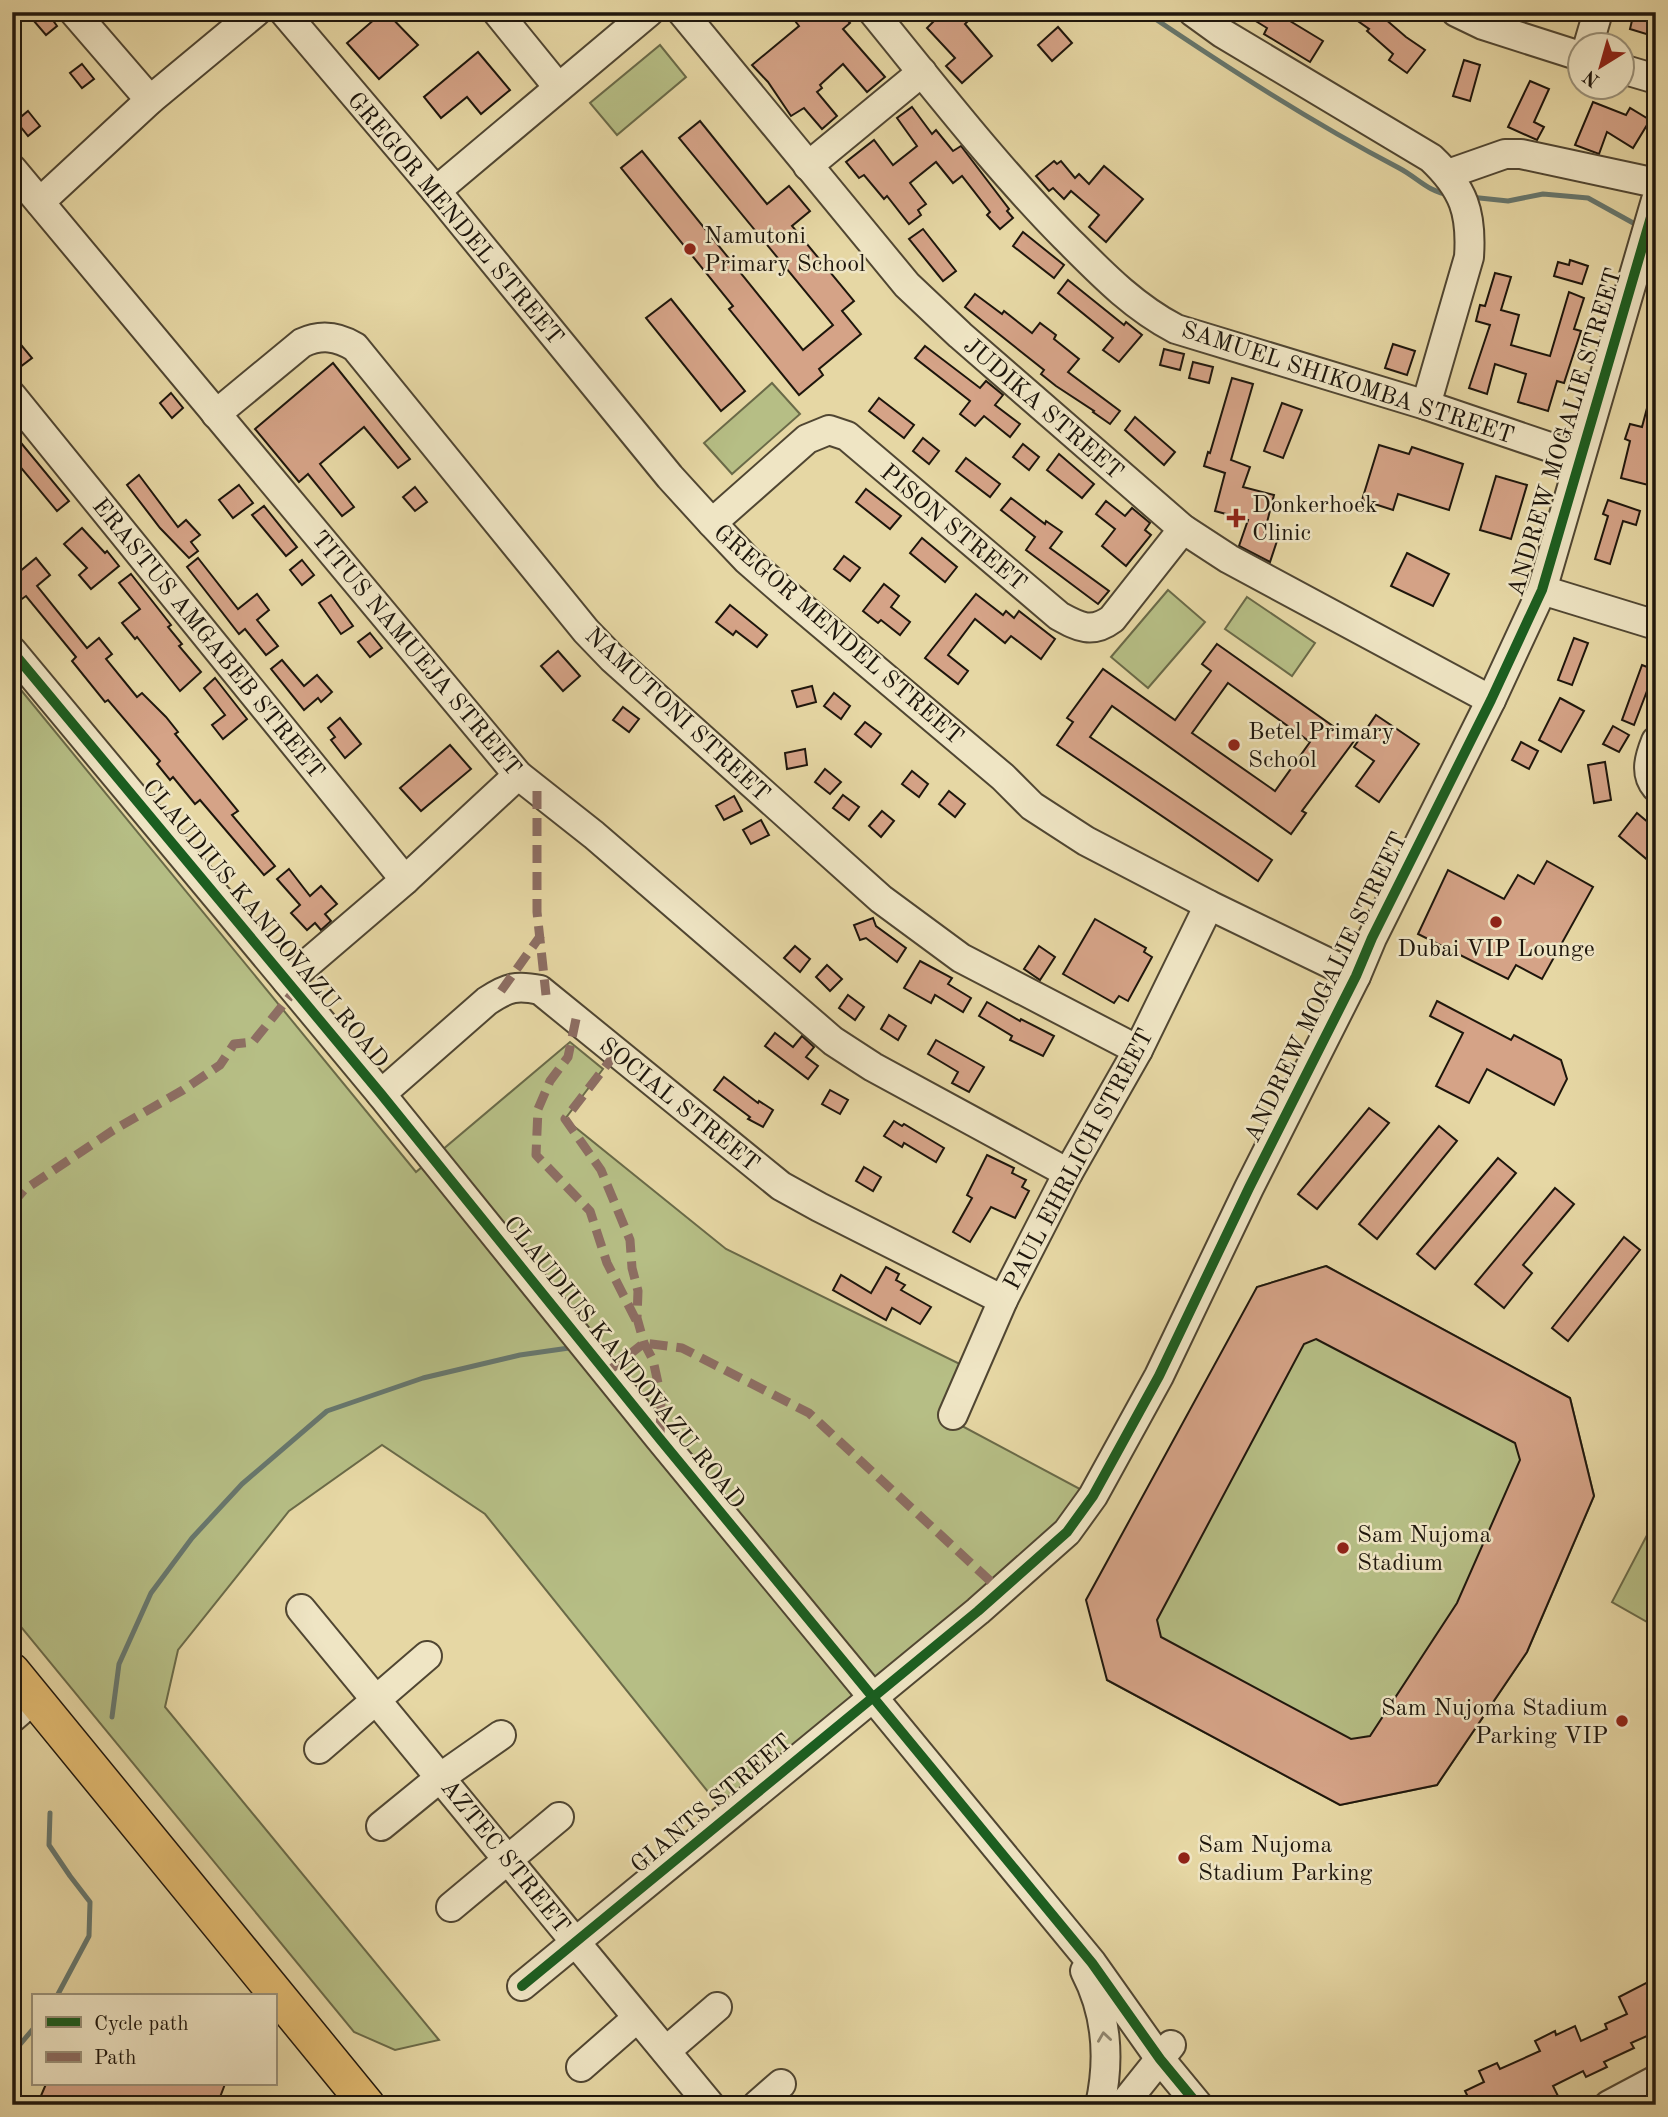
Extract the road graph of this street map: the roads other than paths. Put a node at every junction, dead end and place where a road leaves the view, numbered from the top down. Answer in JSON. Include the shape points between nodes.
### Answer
{"nodes":[{"id":1,"x":74,"y":12,"type":"edge"},
{"id":2,"x":256,"y":12,"type":"edge"},
{"id":3,"x":284,"y":12,"type":"edge"},
{"id":4,"x":496,"y":12,"type":"edge"},
{"id":5,"x":649,"y":12,"type":"edge"},
{"id":6,"x":682,"y":12,"type":"edge"},
{"id":7,"x":873,"y":12,"type":"edge"},
{"id":8,"x":1193,"y":12,"type":"edge"},
{"id":9,"x":1456,"y":12,"type":"edge"},
{"id":10,"x":1598,"y":12,"type":"edge"},
{"id":11,"x":1592,"y":32,"type":"edge"},
{"id":12,"x":1566,"y":52,"type":"edge"},
{"id":13,"x":922,"y":72,"type":"junction"},
{"id":14,"x":1636,"y":73,"type":"edge"},
{"id":15,"x":1656,"y":79,"type":"edge"},
{"id":16,"x":558,"y":87,"type":"junction"},
{"id":17,"x":150,"y":100,"type":"junction"},
{"id":18,"x":807,"y":166,"type":"junction"},
{"id":19,"x":12,"y":169,"type":"edge"},
{"id":20,"x":1448,"y":174,"type":"junction"},
{"id":21,"x":1656,"y":183,"type":"edge"},
{"id":22,"x":436,"y":191,"type":"junction"},
{"id":23,"x":1656,"y":200,"type":"edge"},
{"id":24,"x":40,"y":202,"type":"junction"},
{"id":25,"x":12,"y":396,"type":"edge"},
{"id":26,"x":1426,"y":405,"type":"junction"},
{"id":27,"x":216,"y":414,"type":"junction"},
{"id":28,"x":1579,"y":457,"type":"junction"},
{"id":29,"x":712,"y":523,"type":"junction"},
{"id":30,"x":1183,"y":529,"type":"junction"},
{"id":31,"x":1542,"y":590,"type":"junction"},
{"id":32,"x":1656,"y":625,"type":"edge"},
{"id":33,"x":12,"y":651,"type":"edge"},
{"id":34,"x":1491,"y":700,"type":"junction"},
{"id":35,"x":1656,"y":741,"type":"edge"},
{"id":36,"x":518,"y":775,"type":"junction"},
{"id":37,"x":1656,"y":787,"type":"edge"},
{"id":38,"x":405,"y":880,"type":"junction"},
{"id":39,"x":1209,"y":905,"type":"junction"},
{"id":40,"x":1356,"y":976,"type":"junction"},
{"id":41,"x":287,"y":981,"type":"junction"},
{"id":42,"x":1138,"y":1050,"type":"junction"},
{"id":43,"x":381,"y":1094,"type":"junction"},
{"id":44,"x":1068,"y":1173,"type":"junction"},
{"id":45,"x":1003,"y":1300,"type":"junction"},
{"id":46,"x":953,"y":1415,"type":"dead end"},
{"id":47,"x":300,"y":1609,"type":"dead end"},
{"id":48,"x":427,"y":1656,"type":"dead end"},
{"id":49,"x":12,"y":1671,"type":"edge"},
{"id":50,"x":873,"y":1696,"type":"junction"},
{"id":51,"x":376,"y":1700,"type":"junction"},
{"id":52,"x":24,"y":1708,"type":"edge"},
{"id":53,"x":501,"y":1735,"type":"dead end"},
{"id":54,"x":319,"y":1749,"type":"dead end"},
{"id":55,"x":442,"y":1777,"type":"junction"},
{"id":56,"x":559,"y":1817,"type":"dead end"},
{"id":57,"x":381,"y":1826,"type":"dead end"},
{"id":58,"x":507,"y":1860,"type":"junction"},
{"id":59,"x":451,"y":1907,"type":"dead end"},
{"id":60,"x":1056,"y":1920,"type":"junction"},
{"id":61,"x":576,"y":1941,"type":"junction"},
{"id":62,"x":522,"y":1986,"type":"dead end"},
{"id":63,"x":271,"y":1994,"type":"edge"},
{"id":64,"x":276,"y":2000,"type":"edge"},
{"id":65,"x":717,"y":2007,"type":"dead end"},
{"id":66,"x":637,"y":2018,"type":"junction"},
{"id":67,"x":666,"y":2051,"type":"junction"},
{"id":68,"x":1166,"y":2052,"type":"junction"},
{"id":69,"x":581,"y":2067,"type":"dead end"},
{"id":70,"x":1656,"y":2080,"type":"edge"},
{"id":71,"x":781,"y":2084,"type":"dead end"},
{"id":72,"x":702,"y":2102,"type":"edge"},
{"id":73,"x":367,"y":2105,"type":"edge"},
{"id":74,"x":757,"y":2105,"type":"edge"},
{"id":75,"x":1100,"y":2105,"type":"edge"},
{"id":76,"x":1123,"y":2105,"type":"edge"},
{"id":77,"x":1198,"y":2105,"type":"edge"},
{"id":78,"x":1221,"y":2105,"type":"edge"},
{"id":79,"x":1609,"y":2105,"type":"edge"}],
"edges":[{"from":1,"to":17,"type":"street"},
{"from":2,"to":17,"type":"street"},
{"from":3,"to":22,"type":"street","name":"GREGOR MENDEL STREET"},
{"from":4,"to":16,"type":"street"},
{"from":5,"to":16,"type":"street"},
{"from":6,"to":18,"type":"street","name":"JUDIKA STREET"},
{"from":7,"to":13,"type":"street","name":"SAMUEL SHIKOMBA STREET"},
{"from":8,"to":20,"type":"street","via":[[1410,145]]},
{"from":9,"to":12,"type":"street"},
{"from":10,"to":11,"type":"street"},
{"from":13,"to":18,"type":"street"},
{"from":13,"to":26,"type":"street","name":"SAMUEL SHIKOMBA STREET","via":[[1023,194],[1118,291],[1158,320]]},
{"from":14,"to":15,"type":"street"},
{"from":16,"to":22,"type":"street"},
{"from":17,"to":24,"type":"street"},
{"from":18,"to":30,"type":"street","name":"JUDIKA STREET","via":[[930,308]]},
{"from":19,"to":24,"type":"street","name":"TITUS NAMUEJA STREET"},
{"from":20,"to":21,"type":"street","via":[[1521,154]]},
{"from":20,"to":26,"type":"street","via":[[1467,211],[1469,257]]},
{"from":22,"to":29,"type":"street","name":"GREGOR MENDEL STREET"},
{"from":23,"to":28,"type":"street","name":"ANDREW MOGALIE STREET"},
{"from":24,"to":27,"type":"street","name":"TITUS NAMUEJA STREET"},
{"from":25,"to":38,"type":"street","name":"ERASTUS AMGABEB STREET"},
{"from":26,"to":28,"type":"street","name":"SAMUEL SHIKOMBA STREET"},
{"from":27,"to":36,"type":"street","name":"TITUS NAMUEJA STREET"},
{"from":27,"to":42,"type":"street","name":"NAMUTONI STREET","via":[[314,337],[343,340],[355,348],[586,631],[620,666],[921,930],[961,958]]},
{"from":28,"to":31,"type":"street","name":"ANDREW MOGALIE STREET"},
{"from":29,"to":30,"type":"street","name":"PISON STREET","via":[[807,439],[829,430],[839,432],[1059,616],[1089,628],[1112,619]]},
{"from":29,"to":39,"type":"street","name":"GREGOR MENDEL STREET","via":[[765,576],[1032,806],[1086,841]]},
{"from":30,"to":34,"type":"street","name":"JUDIKA STREET","via":[[1229,559]]},
{"from":31,"to":32,"type":"street"},
{"from":31,"to":34,"type":"street","name":"ANDREW MOGALIE STREET"},
{"from":33,"to":41,"type":"street","name":"CLAUDIUS KANDOVAZU ROAD"},
{"from":34,"to":40,"type":"street","name":"ANDREW MOGALIE STREET"},
{"from":35,"to":37,"type":"street","via":[[1649,761]]},
{"from":36,"to":38,"type":"street"},
{"from":36,"to":44,"type":"street","name":"TITUS NAMUEJA STREET","via":[[833,1041]]},
{"from":38,"to":41,"type":"street"},
{"from":39,"to":40,"type":"street","name":"GREGOR MENDEL STREET"},
{"from":39,"to":42,"type":"street","name":"PAUL EHRLICH STREET"},
{"from":40,"to":50,"type":"street","name":"ANDREW MOGALIE STREET","via":[[1159,1376],[1083,1512],[1031,1564]]},
{"from":41,"to":43,"type":"street","name":"CLAUDIUS KANDOVAZU ROAD"},
{"from":42,"to":44,"type":"street","name":"PAUL EHRLICH STREET"},
{"from":43,"to":45,"type":"street","name":"SOCIAL STREET","via":[[501,991],[521,986],[540,990],[781,1186]]},
{"from":43,"to":50,"type":"street","name":"CLAUDIUS KANDOVAZU ROAD"},
{"from":44,"to":45,"type":"street","name":"PAUL EHRLICH STREET"},
{"from":45,"to":46,"type":"street","name":"PAUL EHRLICH STREET"},
{"from":47,"to":51,"type":"street","name":"AZTEC STREET"},
{"from":48,"to":51,"type":"street"},
{"from":49,"to":52,"type":"main road"},
{"from":50,"to":60,"type":"street","name":"CLAUDIUS KANDOVAZU ROAD"},
{"from":50,"to":61,"type":"street","name":"GIANTS STREET"},
{"from":51,"to":54,"type":"street"},
{"from":51,"to":55,"type":"street","name":"AZTEC STREET"},
{"from":52,"to":63,"type":"main road"},
{"from":53,"to":55,"type":"street"},
{"from":55,"to":57,"type":"street"},
{"from":55,"to":58,"type":"street","name":"AZTEC STREET"},
{"from":56,"to":58,"type":"street"},
{"from":58,"to":59,"type":"street"},
{"from":58,"to":61,"type":"street","name":"AZTEC STREET"},
{"from":60,"to":68,"type":"street","name":"CLAUDIUS KANDOVAZU ROAD"},
{"from":75,"to":60,"type":"street","one_way":true,"via":[[1107,2065],[1097,2002]]},
{"from":61,"to":62,"type":"street","name":"GIANTS STREET"},
{"from":61,"to":66,"type":"street","name":"AZTEC STREET"},
{"from":64,"to":73,"type":"main road"},
{"from":65,"to":67,"type":"street"},
{"from":66,"to":67,"type":"street","name":"AZTEC STREET"},
{"from":66,"to":69,"type":"street"},
{"from":67,"to":72,"type":"street","name":"AZTEC STREET"},
{"from":68,"to":76,"type":"street"},
{"from":68,"to":77,"type":"street","name":"CLAUDIUS KANDOVAZU ROAD"},
{"from":68,"to":78,"type":"street","name":"CLAUDIUS KANDOVAZU ROAD"},
{"from":70,"to":79,"type":"street"},
{"from":71,"to":74,"type":"street"}]}
